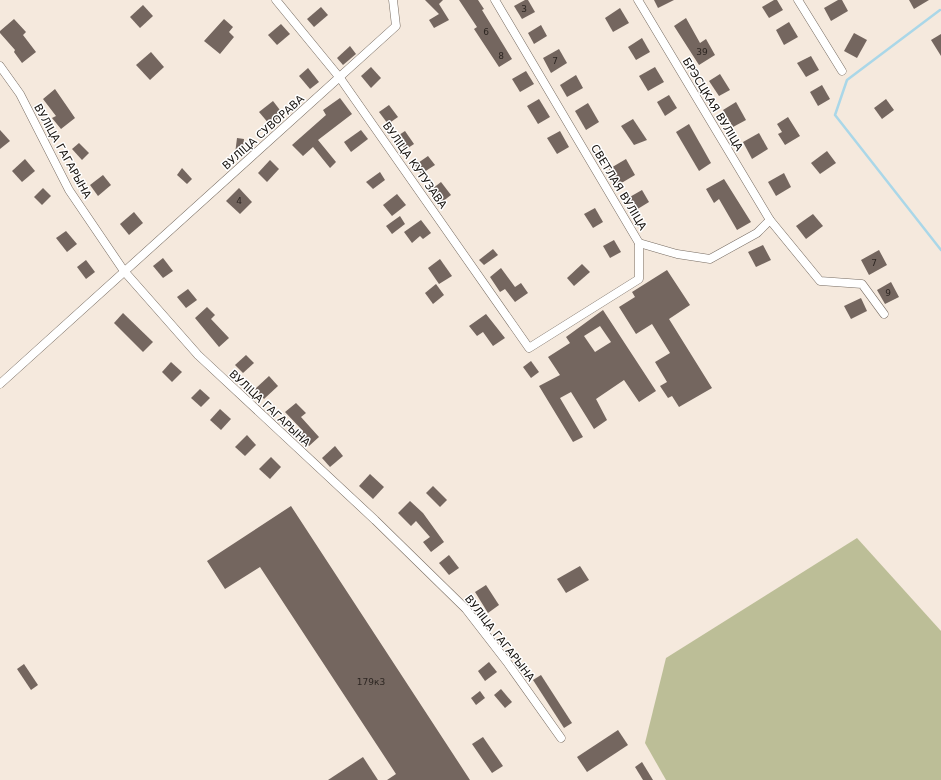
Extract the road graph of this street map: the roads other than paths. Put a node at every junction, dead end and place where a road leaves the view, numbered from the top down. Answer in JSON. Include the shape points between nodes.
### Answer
{"nodes":[{"id":1,"x":276,"y":0,"type":"edge"},
{"id":2,"x":393,"y":0,"type":"edge"},
{"id":3,"x":495,"y":0,"type":"edge"},
{"id":4,"x":638,"y":0,"type":"edge"},
{"id":5,"x":798,"y":0,"type":"edge"},
{"id":6,"x":0,"y":66,"type":"edge"},
{"id":7,"x":842,"y":71,"type":"dead end"},
{"id":8,"x":340,"y":78,"type":"junction"},
{"id":9,"x":770,"y":220,"type":"junction"},
{"id":10,"x":639,"y":243,"type":"junction"},
{"id":11,"x":124,"y":271,"type":"junction"},
{"id":12,"x":884,"y":314,"type":"dead end"},
{"id":13,"x":529,"y":348,"type":"joint"},
{"id":14,"x":0,"y":384,"type":"edge"},
{"id":15,"x":561,"y":738,"type":"dead end"}],
"edges":[{"from":1,"to":8,"type":"street","name":"ВУЛІЦА КУТУЗАВА"},
{"from":2,"to":8,"type":"street","name":"ВУЛІЦА СУВОРАВА","via":[[396,26]]},
{"from":3,"to":10,"type":"street","name":"СВЕТЛАЯ ВУЛІЦА"},
{"from":4,"to":9,"type":"street","name":"БРЭСЦКАЯ ВУЛІЦА"},
{"from":5,"to":7,"type":"street"},
{"from":6,"to":11,"type":"street","name":"ВУЛІЦА ГАГАРЫНА","via":[[20,94],[69,190]]},
{"from":8,"to":11,"type":"street","name":"ВУЛІЦА СУВОРАВА"},
{"from":8,"to":13,"type":"street","name":"ВУЛІЦА КУТУЗАВА"},
{"from":9,"to":10,"type":"street","via":[[757,233],[710,260]]},
{"from":9,"to":12,"type":"street","name":"БРЭСЦКАЯ ВУЛІЦА","via":[[820,281],[862,284]]},
{"from":10,"to":13,"type":"street","name":"СВЕТЛАЯ ВУЛІЦА","via":[[639,279]]},
{"from":11,"to":14,"type":"street","name":"ВУЛІЦА СУВОРАВА"},
{"from":11,"to":15,"type":"street","name":"ВУЛІЦА ГАГАРЫНА","via":[[198,355],[466,609]]}]}
